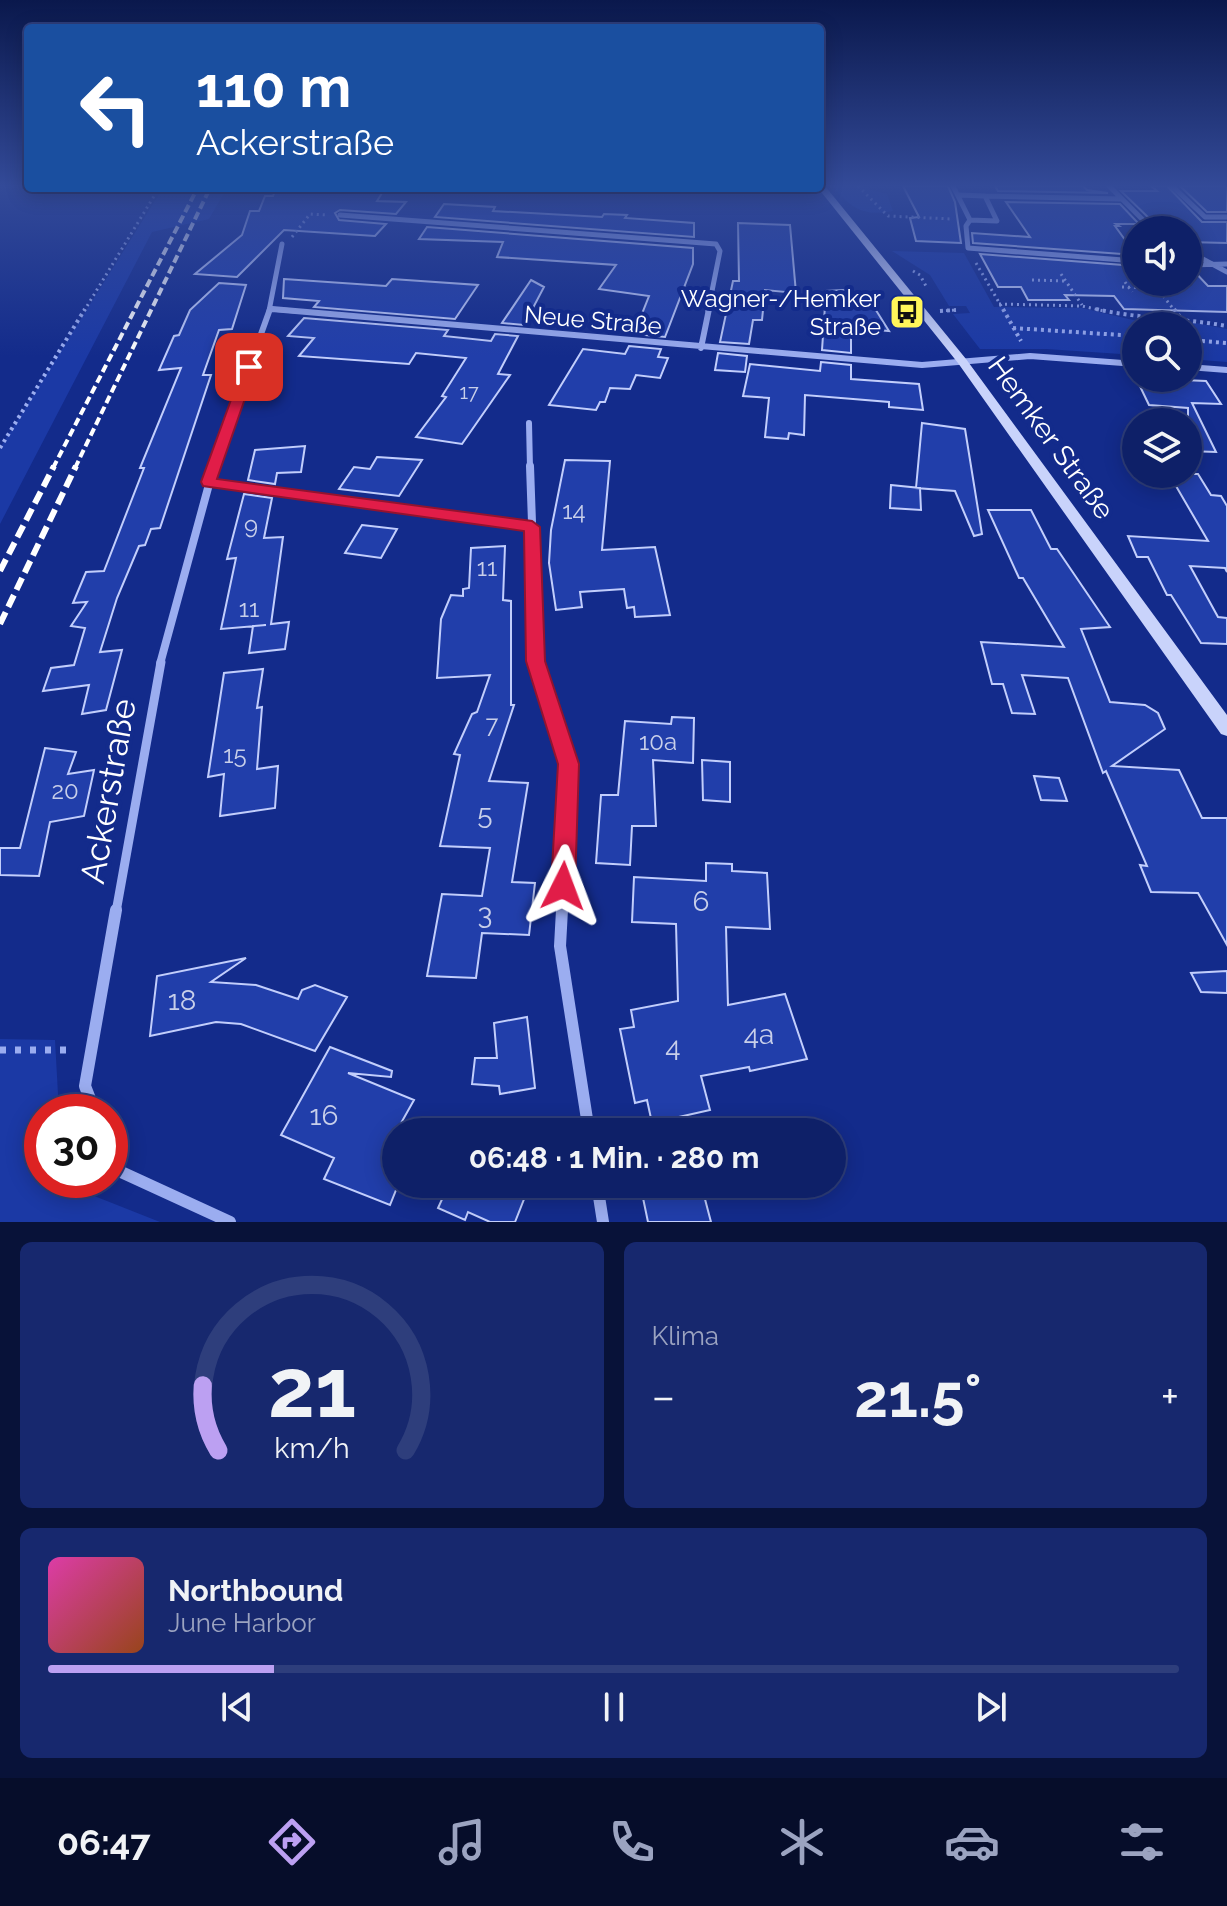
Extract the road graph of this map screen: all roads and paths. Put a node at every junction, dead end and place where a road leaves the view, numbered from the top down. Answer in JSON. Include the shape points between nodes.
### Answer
{"nodes":[{"id":1,"x":125,"y":243,"type":"edge"},
{"id":2,"x":703,"y":243,"type":"edge"},
{"id":3,"x":867,"y":243,"type":"edge"},
{"id":4,"x":968,"y":243,"type":"edge"},
{"id":5,"x":282,"y":244,"type":"edge"},
{"id":6,"x":968,"y":248,"type":"junction"},
{"id":7,"x":1202,"y":259,"type":"edge"},
{"id":8,"x":1122,"y":260,"type":"edge"},
{"id":9,"x":1202,"y":264,"type":"edge"},
{"id":10,"x":1211,"y":264,"type":"junction"},
{"id":11,"x":1227,"y":264,"type":"edge"},
{"id":12,"x":1227,"y":272,"type":"edge"},
{"id":13,"x":1061,"y":274,"type":"dead end"},
{"id":14,"x":1066,"y":281,"type":"junction"},
{"id":15,"x":1041,"y":286,"type":"dead end"},
{"id":16,"x":1163,"y":296,"type":"edge"},
{"id":17,"x":999,"y":304,"type":"junction"},
{"id":18,"x":1082,"y":306,"type":"junction"},
{"id":19,"x":270,"y":309,"type":"junction"},
{"id":20,"x":956,"y":310,"type":"dead end"},
{"id":21,"x":939,"y":311,"type":"dead end"},
{"id":22,"x":1177,"y":312,"type":"edge"},
{"id":23,"x":1122,"y":315,"type":"edge"},
{"id":24,"x":1202,"y":322,"type":"edge"},
{"id":25,"x":1227,"y":326,"type":"edge"},
{"id":26,"x":1013,"y":328,"type":"junction"},
{"id":27,"x":1122,"y":335,"type":"edge"},
{"id":28,"x":1202,"y":341,"type":"edge"},
{"id":29,"x":1227,"y":343,"type":"edge"},
{"id":30,"x":701,"y":348,"type":"junction"},
{"id":31,"x":1030,"y":356,"type":"junction"},
{"id":32,"x":962,"y":361,"type":"junction"},
{"id":33,"x":1122,"y":363,"type":"edge"},
{"id":34,"x":1202,"y":368,"type":"edge"},
{"id":35,"x":1227,"y":370,"type":"edge"},
{"id":36,"x":529,"y":423,"type":"dead end"},
{"id":37,"x":0,"y":448,"type":"edge"},
{"id":38,"x":208,"y":482,"type":"junction"},
{"id":39,"x":532,"y":527,"type":"junction"},
{"id":40,"x":1227,"y":729,"type":"edge"},
{"id":41,"x":0,"y":1050,"type":"edge"},
{"id":42,"x":91,"y":1050,"type":"junction"},
{"id":43,"x":88,"y":1094,"type":"edge"},
{"id":44,"x":587,"y":1118,"type":"edge"},
{"id":45,"x":128,"y":1175,"type":"edge"},
{"id":46,"x":599,"y":1198,"type":"edge"},
{"id":47,"x":230,"y":1222,"type":"edge"},
{"id":48,"x":603,"y":1222,"type":"edge"}],
"edges":[{"from":1,"to":37,"type":"path"},
{"from":2,"to":30,"type":"street","via":[[716,244],[720,251]]},
{"from":3,"to":32,"type":"main road","name":"Hemker Straße"},
{"from":4,"to":6,"type":"street"},
{"from":5,"to":19,"type":"street","name":"Ackerstraße"},
{"from":6,"to":8,"type":"street"},
{"from":6,"to":17,"type":"path"},
{"from":7,"to":10,"type":"street"},
{"from":9,"to":10,"type":"street"},
{"from":10,"to":11,"type":"street"},
{"from":10,"to":12,"type":"street"},
{"from":13,"to":14,"type":"path"},
{"from":14,"to":15,"type":"path","via":[[1035,279]]},
{"from":14,"to":18,"type":"path"},
{"from":16,"to":22,"type":"path"},
{"from":17,"to":18,"type":"path"},
{"from":17,"to":26,"type":"path"},
{"from":18,"to":23,"type":"path"},
{"from":19,"to":30,"type":"street","name":"Neue Straße"},
{"from":19,"to":38,"type":"street","name":"Ackerstraße"},
{"from":20,"to":21,"type":"path"},
{"from":24,"to":25,"type":"path"},
{"from":26,"to":27,"type":"path"},
{"from":26,"to":31,"type":"path"},
{"from":28,"to":29,"type":"path"},
{"from":30,"to":32,"type":"street","name":"Neue Straße","via":[[922,365]]},
{"from":31,"to":32,"type":"street","name":"Neue Straße"},
{"from":31,"to":33,"type":"street","name":"Neue Straße"},
{"from":32,"to":40,"type":"main road","name":"Hemker Straße"},
{"from":34,"to":35,"type":"street"},
{"from":36,"to":39,"type":"street"},
{"from":38,"to":39,"type":"street"},
{"from":38,"to":42,"type":"street","name":"Ackerstraße","via":[[157,676]]},
{"from":39,"to":44,"type":"street","via":[[536,661],[569,764],[560,946]]},
{"from":41,"to":42,"type":"path"},
{"from":42,"to":43,"type":"street","name":"Ackerstraße"},
{"from":45,"to":47,"type":"street"},
{"from":46,"to":48,"type":"street"}]}
